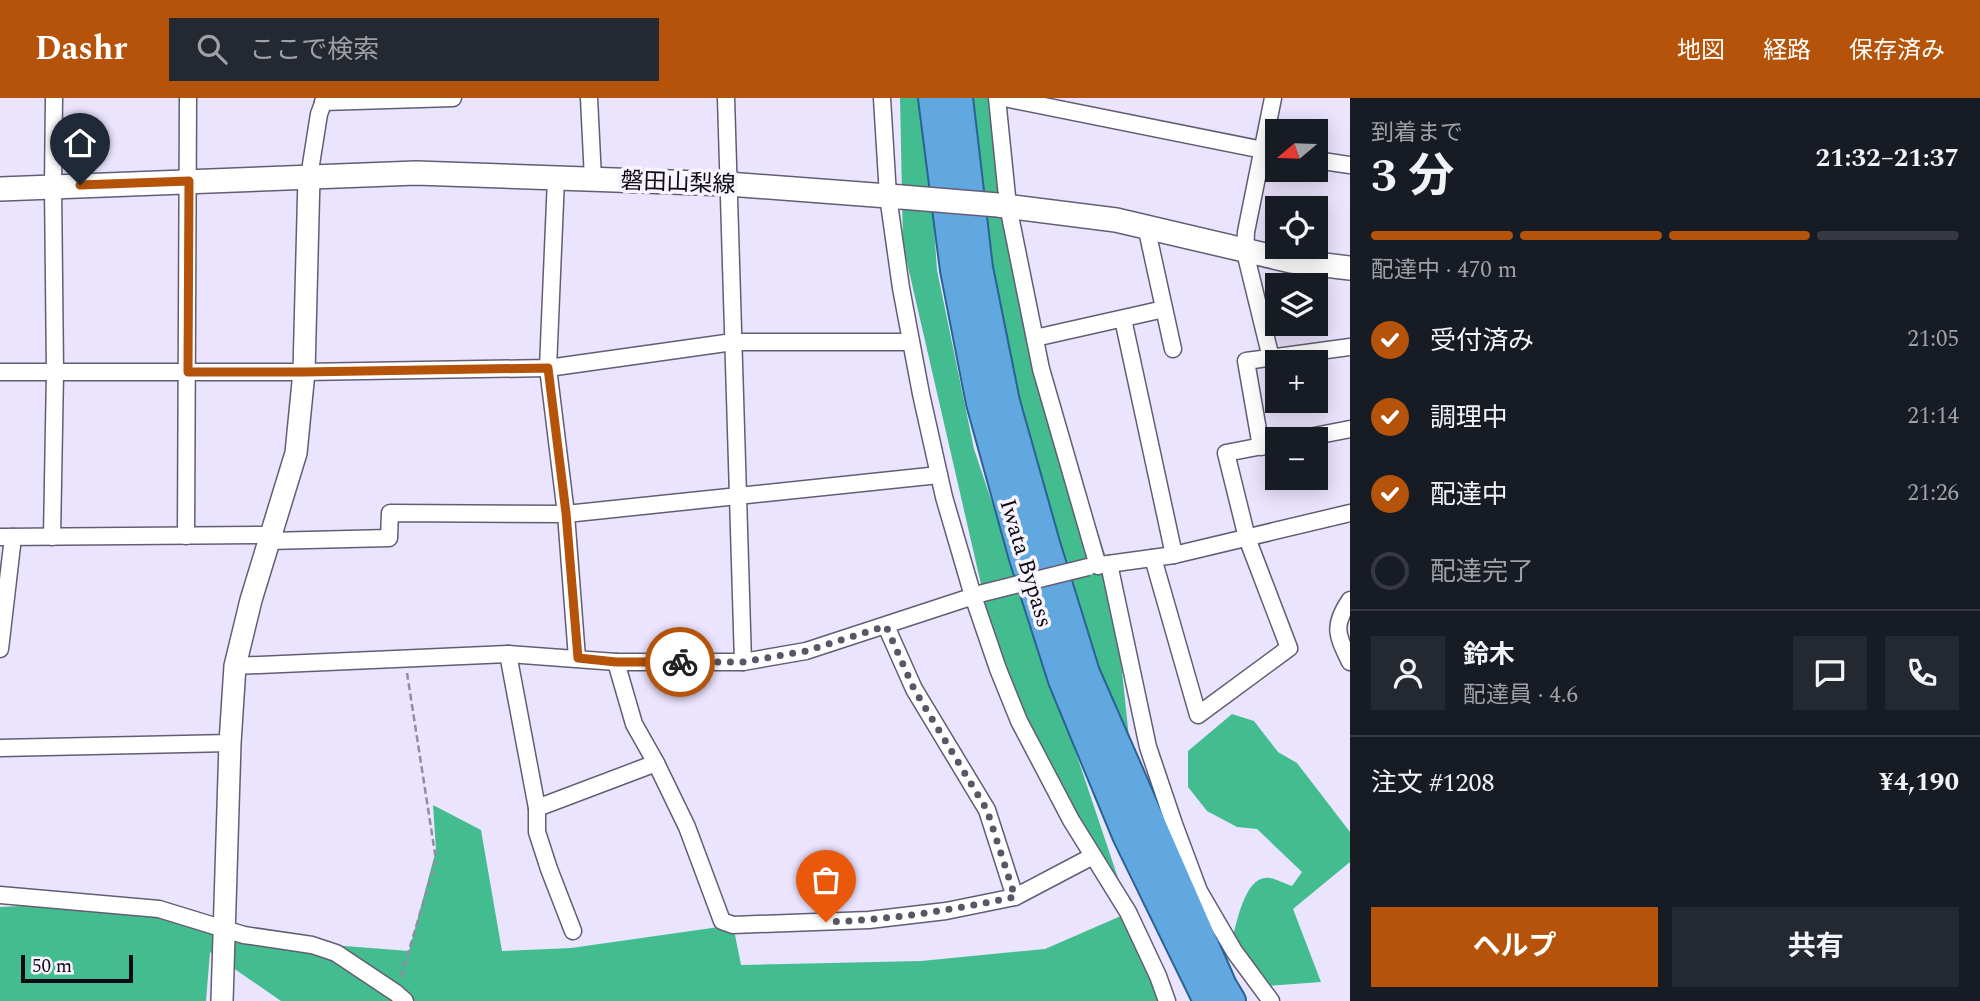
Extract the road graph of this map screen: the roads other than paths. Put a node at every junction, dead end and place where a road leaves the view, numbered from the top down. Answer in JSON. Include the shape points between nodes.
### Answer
{"nodes":[{"id":1,"x":54,"y":98,"type":"edge"},
{"id":2,"x":188,"y":98,"type":"edge"},
{"id":3,"x":453,"y":98,"type":"edge"},
{"id":4,"x":589,"y":98,"type":"edge"},
{"id":5,"x":726,"y":98,"type":"edge"},
{"id":6,"x":882,"y":98,"type":"edge"},
{"id":7,"x":933,"y":98,"type":"edge"},
{"id":8,"x":958,"y":98,"type":"edge"},
{"id":9,"x":997,"y":98,"type":"edge"},
{"id":10,"x":1004,"y":98,"type":"edge"},
{"id":11,"x":1273,"y":98,"type":"edge"},
{"id":12,"x":324,"y":100,"type":"edge"},
{"id":13,"x":1272,"y":119,"type":"edge"},
{"id":14,"x":1265,"y":151,"type":"edge"},
{"id":15,"x":1328,"y":162,"type":"edge"},
{"id":16,"x":1350,"y":165,"type":"edge"},
{"id":17,"x":1265,"y":169,"type":"edge"},
{"id":18,"x":309,"y":177,"type":"junction"},
{"id":19,"x":556,"y":178,"type":"junction"},
{"id":20,"x":593,"y":179,"type":"junction"},
{"id":21,"x":189,"y":181,"type":"junction"},
{"id":22,"x":729,"y":184,"type":"junction"},
{"id":23,"x":52,"y":186,"type":"junction"},
{"id":24,"x":0,"y":189,"type":"edge"},
{"id":25,"x":895,"y":197,"type":"junction"},
{"id":26,"x":1003,"y":205,"type":"junction"},
{"id":27,"x":1146,"y":226,"type":"junction"},
{"id":28,"x":1245,"y":252,"type":"junction"},
{"id":29,"x":1350,"y":268,"type":"edge"},
{"id":30,"x":1164,"y":309,"type":"junction"},
{"id":31,"x":1123,"y":319,"type":"junction"},
{"id":32,"x":1035,"y":338,"type":"junction"},
{"id":33,"x":733,"y":342,"type":"junction"},
{"id":34,"x":911,"y":342,"type":"junction"},
{"id":35,"x":1350,"y":347,"type":"edge"},
{"id":36,"x":1173,"y":349,"type":"dead end"},
{"id":37,"x":1269,"y":350,"type":"edge"},
{"id":38,"x":1328,"y":350,"type":"edge"},
{"id":39,"x":1265,"y":359,"type":"edge"},
{"id":40,"x":548,"y":368,"type":"junction"},
{"id":41,"x":0,"y":372,"type":"edge"},
{"id":42,"x":55,"y":372,"type":"junction"},
{"id":43,"x":188,"y":372,"type":"junction"},
{"id":44,"x":304,"y":372,"type":"junction"},
{"id":45,"x":1350,"y":429,"type":"edge"},
{"id":46,"x":1328,"y":433,"type":"edge"},
{"id":47,"x":1265,"y":446,"type":"edge"},
{"id":48,"x":1261,"y":447,"type":"junction"},
{"id":49,"x":939,"y":475,"type":"junction"},
{"id":50,"x":738,"y":496,"type":"junction"},
{"id":51,"x":566,"y":513,"type":"junction"},
{"id":52,"x":1350,"y":513,"type":"edge"},
{"id":53,"x":186,"y":536,"type":"junction"},
{"id":54,"x":6,"y":537,"type":"edge"},
{"id":55,"x":52,"y":537,"type":"junction"},
{"id":56,"x":269,"y":538,"type":"junction"},
{"id":57,"x":1247,"y":538,"type":"junction"},
{"id":58,"x":1174,"y":555,"type":"junction"},
{"id":59,"x":1153,"y":558,"type":"junction"},
{"id":60,"x":1098,"y":565,"type":"junction"},
{"id":61,"x":978,"y":595,"type":"junction"},
{"id":62,"x":1350,"y":600,"type":"edge"},
{"id":63,"x":886,"y":626,"type":"junction"},
{"id":64,"x":0,"y":649,"type":"edge"},
{"id":65,"x":508,"y":654,"type":"junction"},
{"id":66,"x":578,"y":658,"type":"junction"},
{"id":67,"x":616,"y":662,"type":"junction"},
{"id":68,"x":743,"y":662,"type":"junction"},
{"id":69,"x":1350,"y":662,"type":"edge"},
{"id":70,"x":235,"y":666,"type":"junction"},
{"id":71,"x":230,"y":743,"type":"junction"},
{"id":72,"x":0,"y":748,"type":"edge"},
{"id":73,"x":656,"y":763,"type":"junction"},
{"id":74,"x":537,"y":808,"type":"junction"},
{"id":75,"x":1139,"y":831,"type":"junction"},
{"id":76,"x":1093,"y":856,"type":"junction"},
{"id":77,"x":0,"y":895,"type":"edge"},
{"id":78,"x":1015,"y":897,"type":"junction"},
{"id":79,"x":223,"y":929,"type":"junction"},
{"id":80,"x":573,"y":931,"type":"dead end"},
{"id":81,"x":401,"y":997,"type":"edge"},
{"id":82,"x":222,"y":1001,"type":"edge"},
{"id":83,"x":1167,"y":1001,"type":"edge"},
{"id":84,"x":1194,"y":1001,"type":"edge"},
{"id":85,"x":1209,"y":1001,"type":"edge"},
{"id":86,"x":1231,"y":1001,"type":"edge"},
{"id":87,"x":1244,"y":1001,"type":"edge"},
{"id":88,"x":1271,"y":1001,"type":"edge"}],
"edges":[{"from":1,"to":23,"type":"street"},
{"from":2,"to":21,"type":"street"},
{"from":3,"to":12,"type":"street"},
{"from":4,"to":20,"type":"street"},
{"from":5,"to":22,"type":"street"},
{"from":6,"to":25,"type":"street"},
{"from":7,"to":75,"type":"highway","name":"Iwata Bypass","via":[[956,270],[981,403],[1024,558],[1063,680]]},
{"from":8,"to":75,"type":"highway","name":"Iwata Bypass","via":[[978,268],[1005,402],[1085,673]]},
{"from":9,"to":26,"type":"street"},
{"from":10,"to":14,"type":"street"},
{"from":11,"to":13,"type":"street"},
{"from":12,"to":18,"type":"street"},
{"from":15,"to":16,"type":"street"},
{"from":17,"to":28,"type":"street","via":[[1246,232]]},
{"from":18,"to":19,"type":"main road","name":"磐田山梨線","via":[[416,173]]},
{"from":18,"to":21,"type":"main road","name":"磐田山梨線"},
{"from":18,"to":44,"type":"street"},
{"from":19,"to":20,"type":"main road","name":"磐田山梨線"},
{"from":19,"to":40,"type":"street"},
{"from":20,"to":22,"type":"main road","name":"磐田山梨線"},
{"from":21,"to":23,"type":"main road","name":"磐田山梨線"},
{"from":21,"to":43,"type":"street"},
{"from":22,"to":25,"type":"main road","name":"磐田山梨線"},
{"from":22,"to":33,"type":"street"},
{"from":23,"to":24,"type":"main road","name":"磐田山梨線"},
{"from":23,"to":42,"type":"street"},
{"from":25,"to":26,"type":"main road","name":"磐田山梨線","bridge":true},
{"from":25,"to":34,"type":"street","via":[[901,288]]},
{"from":26,"to":27,"type":"main road","name":"磐田山梨線"},
{"from":26,"to":32,"type":"street"},
{"from":27,"to":28,"type":"main road","name":"磐田山梨線"},
{"from":27,"to":30,"type":"street"},
{"from":28,"to":29,"type":"main road","name":"磐田山梨線"},
{"from":28,"to":37,"type":"street"},
{"from":30,"to":31,"type":"street"},
{"from":30,"to":36,"type":"street"},
{"from":31,"to":32,"type":"street"},
{"from":31,"to":58,"type":"street"},
{"from":32,"to":60,"type":"street"},
{"from":33,"to":34,"type":"street"},
{"from":33,"to":40,"type":"street"},
{"from":33,"to":50,"type":"street"},
{"from":34,"to":49,"type":"street"},
{"from":35,"to":38,"type":"street"},
{"from":39,"to":48,"type":"street","via":[[1246,361]]},
{"from":40,"to":44,"type":"street"},
{"from":40,"to":51,"type":"street"},
{"from":41,"to":42,"type":"street"},
{"from":42,"to":43,"type":"street"},
{"from":42,"to":55,"type":"street"},
{"from":43,"to":44,"type":"street"},
{"from":43,"to":53,"type":"street"},
{"from":44,"to":56,"type":"street","via":[[296,453]]},
{"from":45,"to":46,"type":"street"},
{"from":47,"to":48,"type":"street"},
{"from":48,"to":57,"type":"street","via":[[1226,453]]},
{"from":49,"to":50,"type":"street"},
{"from":49,"to":61,"type":"street"},
{"from":50,"to":51,"type":"street"},
{"from":50,"to":68,"type":"street"},
{"from":51,"to":56,"type":"street","via":[[390,513],[389,538]]},
{"from":51,"to":66,"type":"street"},
{"from":52,"to":57,"type":"street"},
{"from":53,"to":55,"type":"street"},
{"from":53,"to":56,"type":"street"},
{"from":54,"to":55,"type":"street"},
{"from":54,"to":64,"type":"street"},
{"from":56,"to":70,"type":"street"},
{"from":57,"to":58,"type":"street"},
{"from":57,"to":59,"type":"street","via":[[1289,648],[1198,715]]},
{"from":58,"to":59,"type":"street"},
{"from":59,"to":60,"type":"street"},
{"from":60,"to":61,"type":"street","bridge":true},
{"from":60,"to":88,"type":"street","via":[[1148,747],[1199,891],[1234,951]]},
{"from":61,"to":63,"type":"street"},
{"from":61,"to":76,"type":"street","via":[[998,669],[1019,721]]},
{"from":62,"to":69,"type":"street","via":[[1337,624]]},
{"from":63,"to":68,"type":"street","via":[[806,651]]},
{"from":63,"to":78,"type":"street","via":[[914,689],[987,810]]},
{"from":65,"to":66,"type":"street"},
{"from":65,"to":70,"type":"street"},
{"from":65,"to":74,"type":"street"},
{"from":66,"to":67,"type":"street"},
{"from":67,"to":68,"type":"street"},
{"from":67,"to":73,"type":"street","via":[[634,724]]},
{"from":70,"to":71,"type":"street"},
{"from":71,"to":72,"type":"street"},
{"from":71,"to":79,"type":"street"},
{"from":73,"to":74,"type":"street"},
{"from":73,"to":78,"type":"street","via":[[687,827],[722,921],[733,925],[869,920]]},
{"from":74,"to":80,"type":"street","via":[[537,832]]},
{"from":75,"to":84,"type":"highway","via":[[1160,938]]},
{"from":75,"to":85,"type":"highway","name":"Iwata Bypass"},
{"from":75,"to":86,"type":"highway","name":"Iwata Bypass"},
{"from":75,"to":87,"type":"highway"},
{"from":76,"to":78,"type":"street"},
{"from":76,"to":83,"type":"street","via":[[1128,912]]},
{"from":77,"to":79,"type":"street","via":[[159,909]]},
{"from":79,"to":81,"type":"street","via":[[312,944],[336,953]]},
{"from":79,"to":82,"type":"street"}]}
